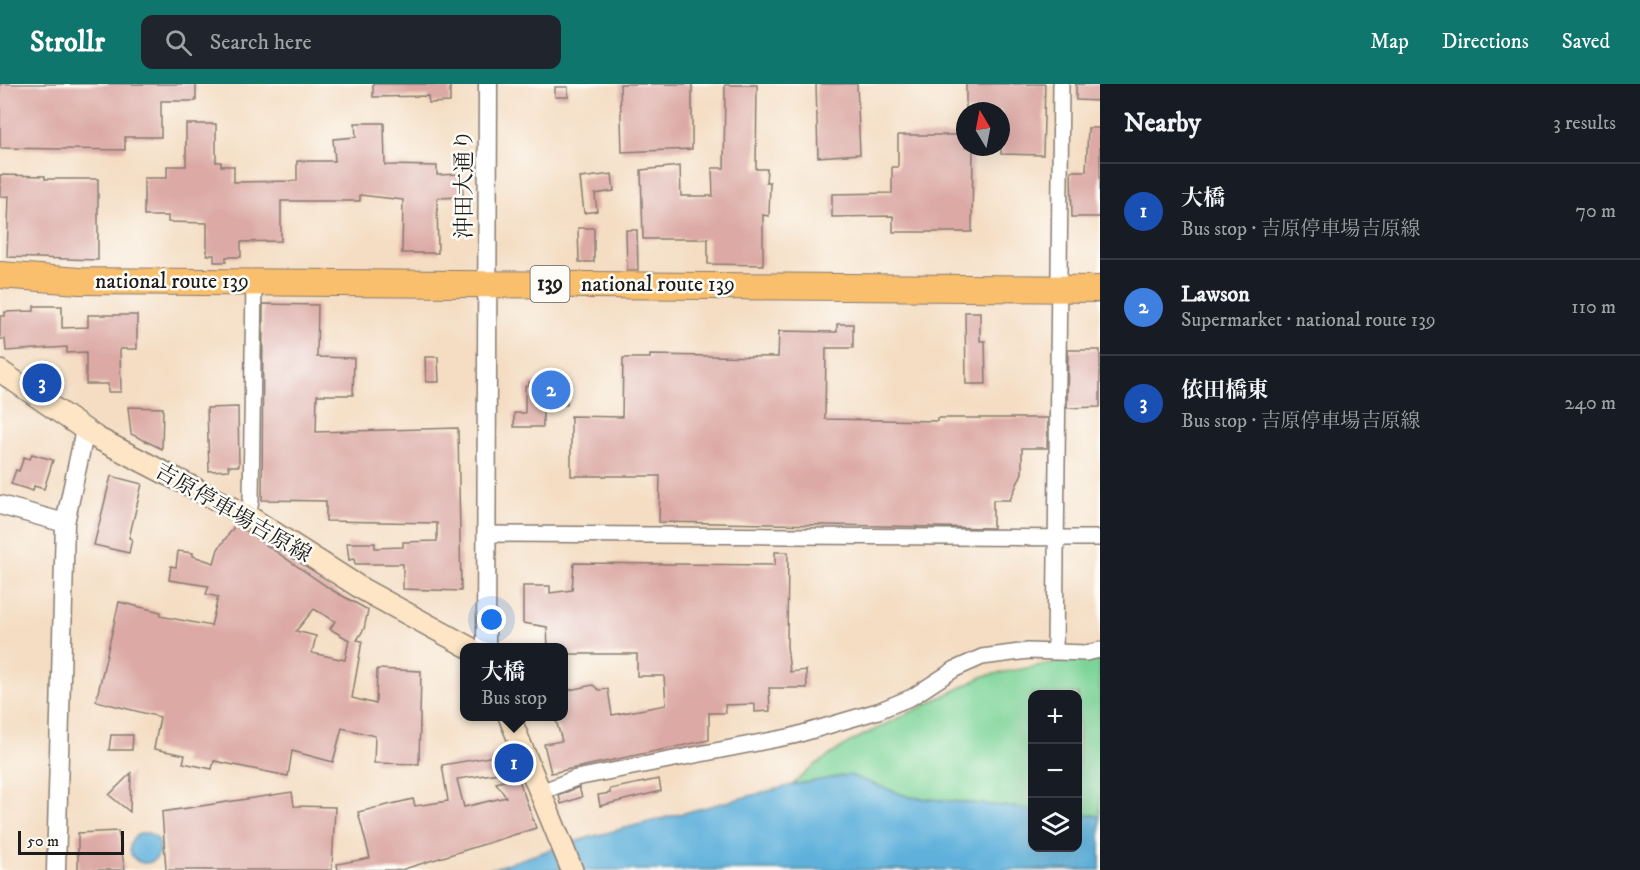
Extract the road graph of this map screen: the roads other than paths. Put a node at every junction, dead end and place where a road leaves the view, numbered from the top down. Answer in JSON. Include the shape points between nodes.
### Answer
{"nodes":[{"id":1,"x":488,"y":84,"type":"edge"},
{"id":2,"x":1061,"y":84,"type":"edge"},
{"id":3,"x":0,"y":275,"type":"edge"},
{"id":4,"x":254,"y":281,"type":"junction"},
{"id":5,"x":488,"y":285,"type":"junction"},
{"id":6,"x":1059,"y":289,"type":"junction"},
{"id":7,"x":1100,"y":289,"type":"edge"},
{"id":8,"x":0,"y":371,"type":"edge"},
{"id":9,"x":85,"y":430,"type":"junction"},
{"id":10,"x":0,"y":505,"type":"edge"},
{"id":11,"x":248,"y":516,"type":"junction"},
{"id":12,"x":65,"y":523,"type":"junction"},
{"id":13,"x":487,"y":534,"type":"junction"},
{"id":14,"x":1055,"y":538,"type":"junction"},
{"id":15,"x":1100,"y":538,"type":"edge"},
{"id":16,"x":462,"y":643,"type":"edge"},
{"id":17,"x":486,"y":643,"type":"edge"},
{"id":18,"x":1100,"y":650,"type":"edge"},
{"id":19,"x":1055,"y":651,"type":"junction"},
{"id":20,"x":511,"y":721,"type":"edge"},
{"id":21,"x":538,"y":793,"type":"junction"},
{"id":22,"x":57,"y":870,"type":"edge"},
{"id":23,"x":572,"y":870,"type":"edge"}],
"edges":[{"from":1,"to":5,"type":"street","name":"沖田大通り"},
{"from":2,"to":6,"type":"street"},
{"from":3,"to":4,"type":"highway","name":"national route 139","number":"139","via":[[79,281]]},
{"from":4,"to":5,"type":"highway","name":"national route 139","number":"139"},
{"from":4,"to":11,"type":"street"},
{"from":5,"to":6,"type":"highway","name":"national route 139","number":"139"},
{"from":5,"to":13,"type":"street","name":"沖田大通り"},
{"from":6,"to":7,"type":"highway","name":"national route 139","number":"139"},
{"from":6,"to":14,"type":"street"},
{"from":8,"to":9,"type":"main road","name":"吉原停車場吉原線"},
{"from":9,"to":11,"type":"main road","name":"吉原停車場吉原線"},
{"from":9,"to":12,"type":"street"},
{"from":10,"to":12,"type":"street"},
{"from":11,"to":16,"type":"main road","name":"吉原停車場吉原線","via":[[364,590]]},
{"from":12,"to":22,"type":"street"},
{"from":13,"to":14,"type":"street"},
{"from":13,"to":17,"type":"street","name":"沖田大通り"},
{"from":14,"to":15,"type":"street"},
{"from":14,"to":19,"type":"street"},
{"from":18,"to":19,"type":"street"},
{"from":19,"to":21,"type":"street","via":[[982,657],[912,697],[878,711],[793,736],[576,778]]},
{"from":20,"to":21,"type":"main road"},
{"from":21,"to":23,"type":"main road"}]}
